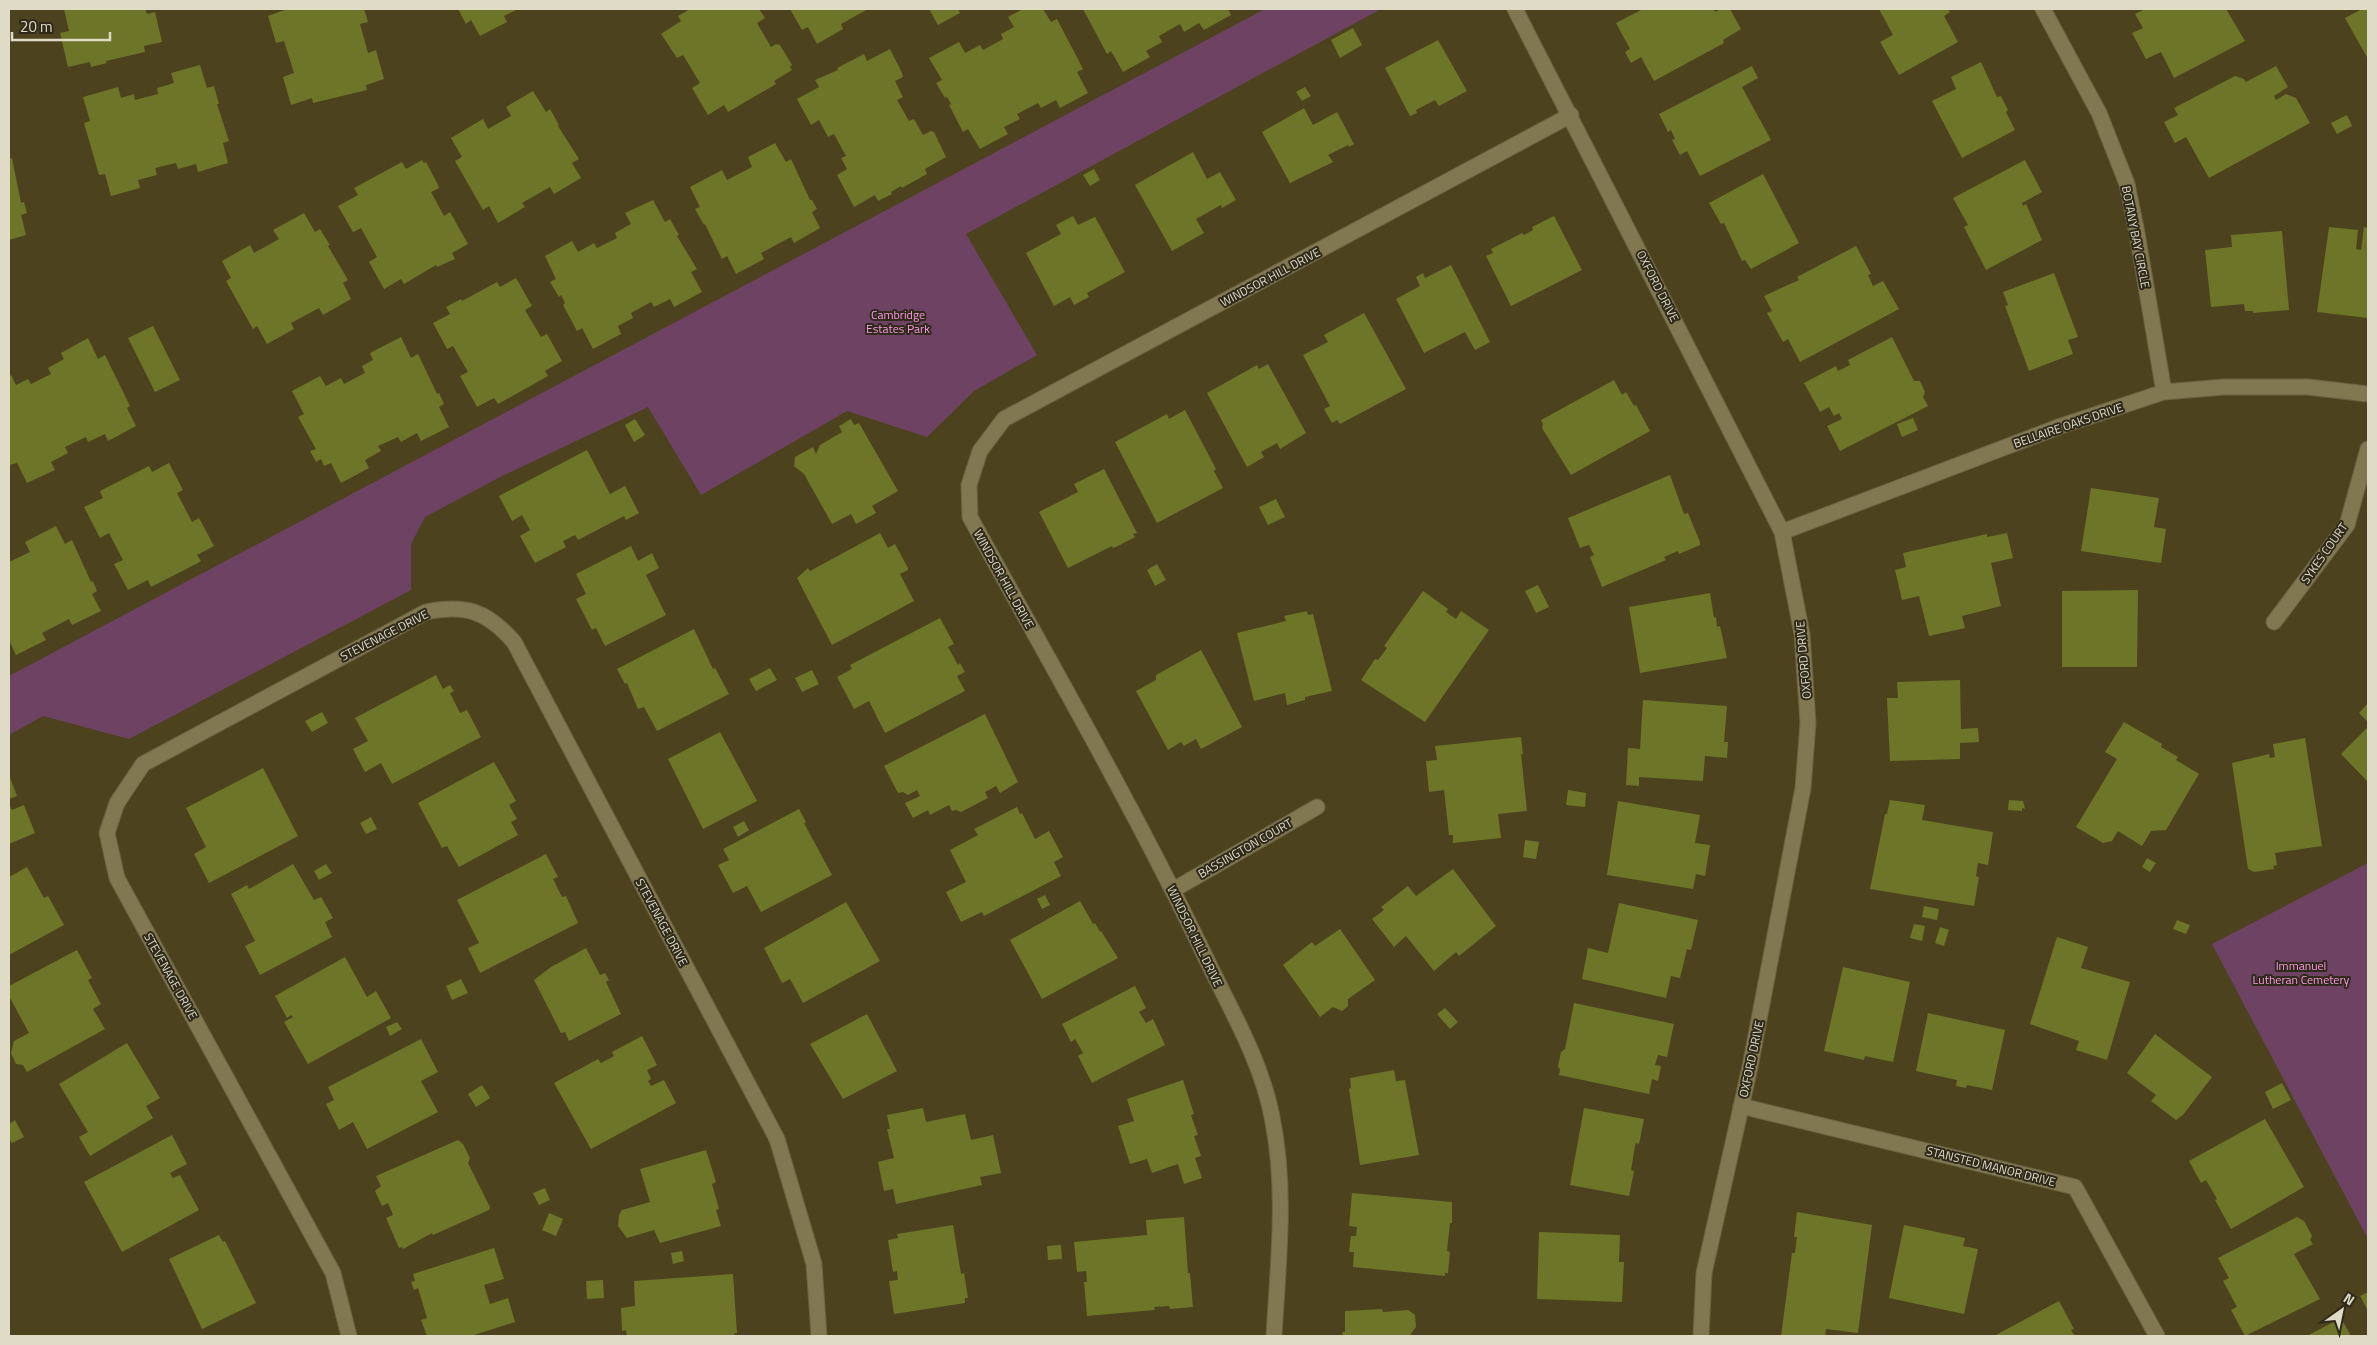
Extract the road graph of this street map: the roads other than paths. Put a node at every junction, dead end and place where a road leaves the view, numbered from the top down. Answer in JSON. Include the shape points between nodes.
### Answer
{"nodes":[{"id":1,"x":1515,"y":9,"type":"edge"},
{"id":2,"x":2043,"y":9,"type":"edge"},
{"id":3,"x":1572,"y":115,"type":"junction"},
{"id":4,"x":2164,"y":392,"type":"junction"},
{"id":5,"x":2368,"y":394,"type":"edge"},
{"id":6,"x":2368,"y":449,"type":"edge"},
{"id":7,"x":1782,"y":532,"type":"junction"},
{"id":8,"x":2274,"y":622,"type":"dead end"},
{"id":9,"x":1317,"y":806,"type":"dead end"},
{"id":10,"x":1173,"y":890,"type":"junction"},
{"id":11,"x":1741,"y":1106,"type":"junction"},
{"id":12,"x":349,"y":1336,"type":"edge"},
{"id":13,"x":819,"y":1336,"type":"edge"},
{"id":14,"x":1274,"y":1336,"type":"edge"},
{"id":15,"x":1701,"y":1336,"type":"edge"},
{"id":16,"x":2157,"y":1336,"type":"edge"}],
"edges":[{"from":1,"to":3,"type":"street","name":"OXFORD DRIVE"},
{"from":2,"to":4,"type":"street","name":"BOTANY BAY CIRCLE","via":[[2099,113],[2127,184]]},
{"from":3,"to":7,"type":"street","name":"OXFORD DRIVE"},
{"from":3,"to":10,"type":"street","name":"WINDSOR HILL DRIVE","via":[[1004,419],[980,451],[969,485],[970,517]]},
{"from":4,"to":5,"type":"street","name":"BELLAIRE OAKS DRIVE","via":[[2224,387],[2308,387]]},
{"from":4,"to":7,"type":"street","name":"BELLAIRE OAKS DRIVE","via":[[2061,426]]},
{"from":6,"to":8,"type":"street","name":"SYKES COURT","via":[[2347,524]]},
{"from":7,"to":11,"type":"street","name":"OXFORD DRIVE","via":[[1802,634],[1808,723],[1804,788]]},
{"from":9,"to":10,"type":"street","name":"BASSINGTON COURT"},
{"from":10,"to":14,"type":"street","name":"WINDSOR HILL DRIVE","via":[[1257,1065],[1272,1116],[1281,1174]]},
{"from":11,"to":15,"type":"street","name":"OXFORD DRIVE","via":[[1704,1273]]},
{"from":11,"to":16,"type":"street","name":"STANSTED MANOR DRIVE","via":[[2075,1187]]},
{"from":12,"to":13,"type":"street","name":"STEVENAGE DRIVE","via":[[333,1273],[117,878],[106,833],[117,803],[143,764],[426,612],[449,607],[472,611],[499,624],[514,642],[777,1139],[814,1264]]}]}
